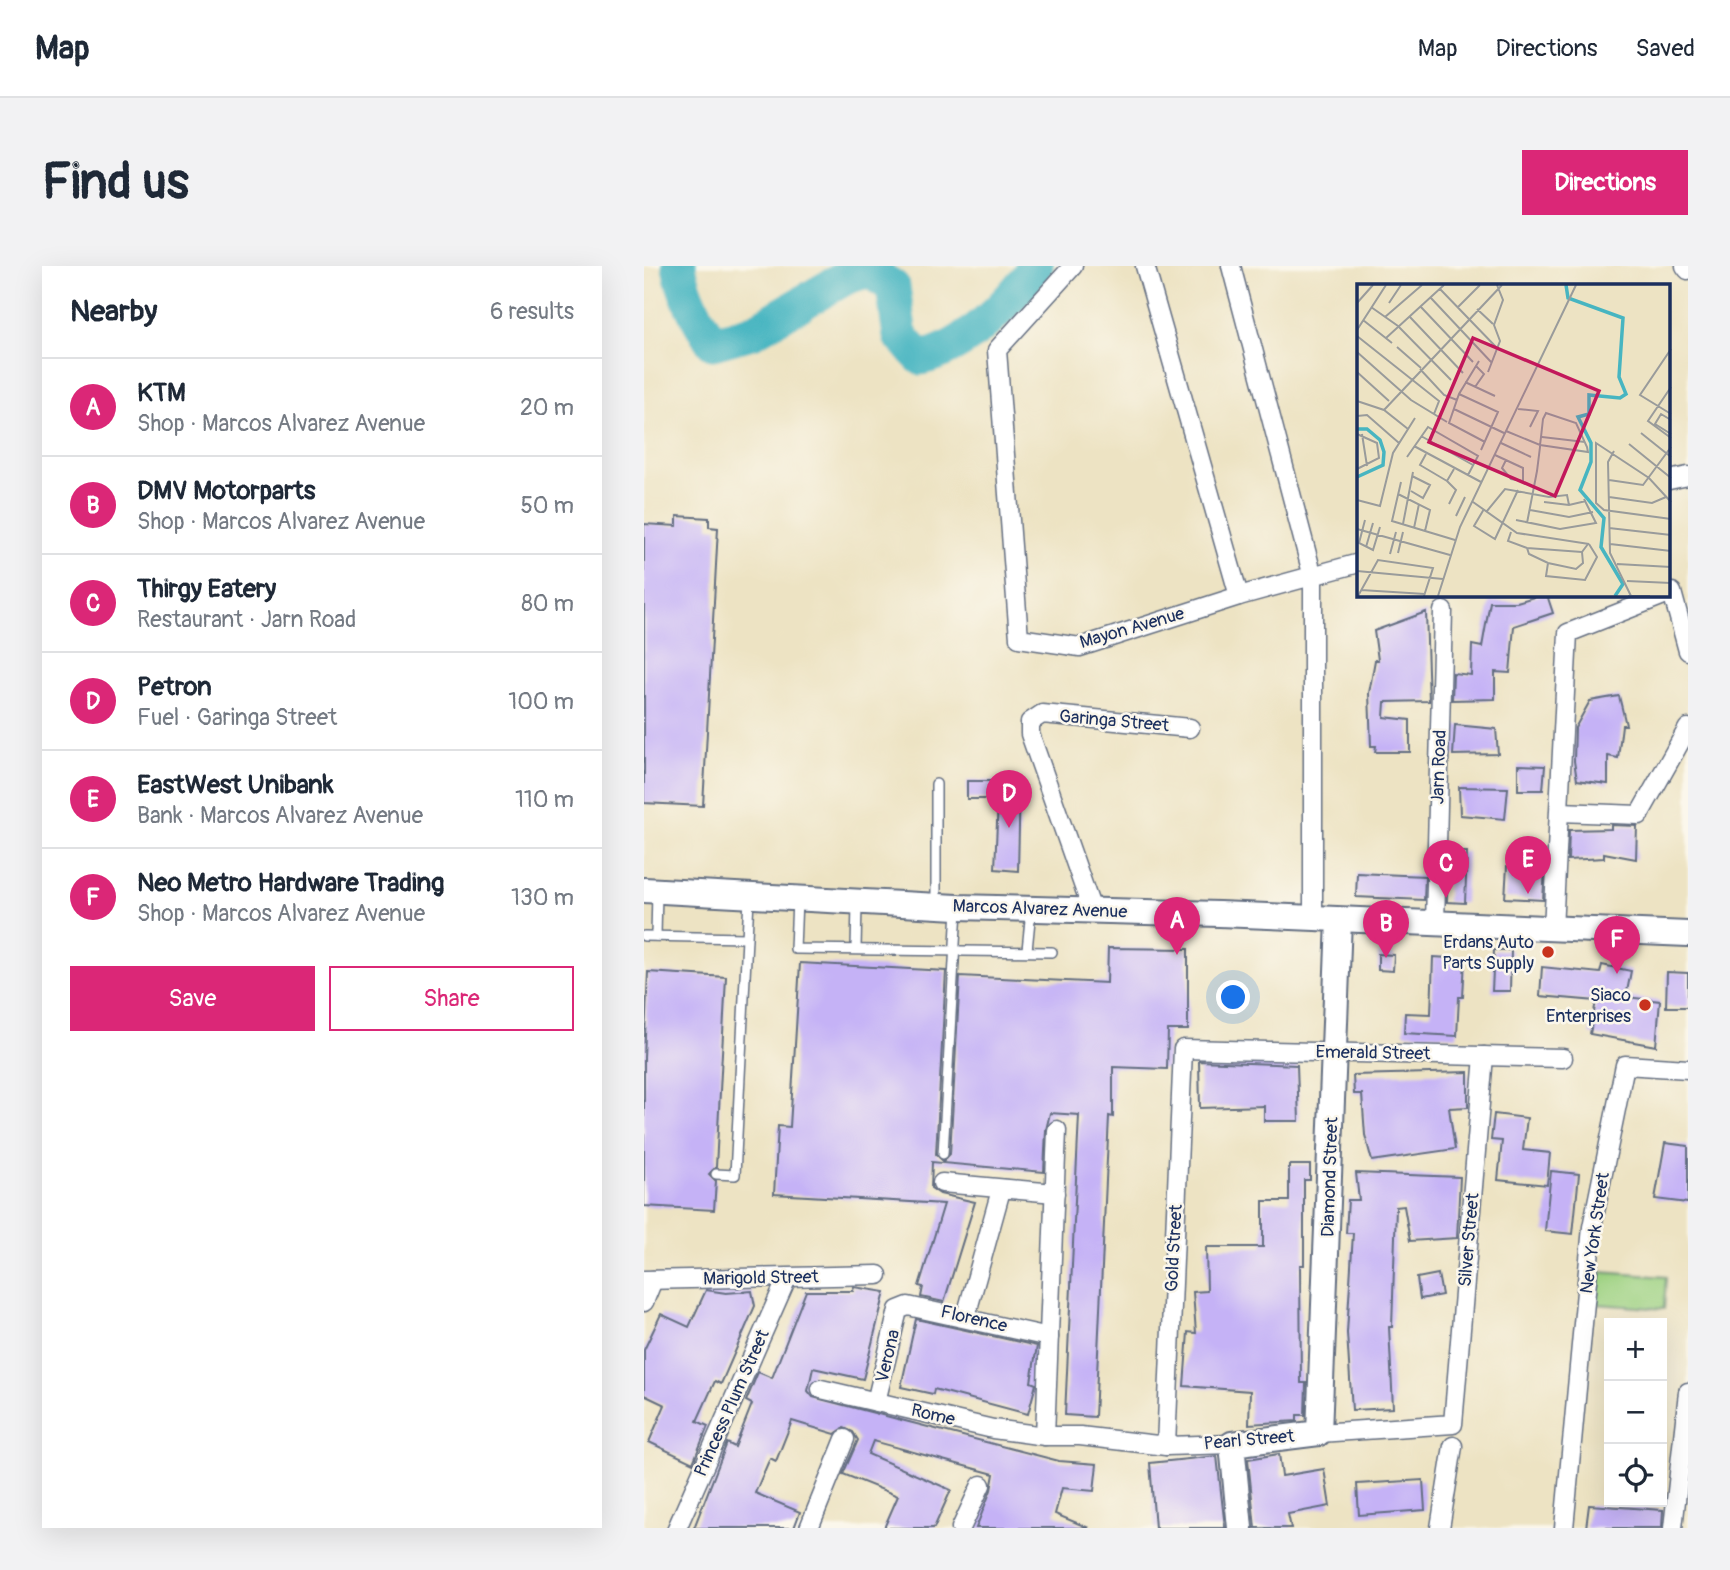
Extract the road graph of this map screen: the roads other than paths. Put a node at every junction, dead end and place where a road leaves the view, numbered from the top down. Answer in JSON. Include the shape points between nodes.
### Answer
{"nodes":[{"id":1,"x":1073,"y":266,"type":"edge"},
{"id":2,"x":1145,"y":266,"type":"edge"},
{"id":3,"x":1231,"y":266,"type":"edge"},
{"id":4,"x":1688,"y":476,"type":"edge"},
{"id":5,"x":1670,"y":480,"type":"edge"},
{"id":6,"x":1357,"y":564,"type":"edge"},
{"id":7,"x":1313,"y":577,"type":"junction"},
{"id":8,"x":1670,"y":593,"type":"edge"},
{"id":9,"x":1239,"y":596,"type":"junction"},
{"id":10,"x":1659,"y":597,"type":"edge"},
{"id":11,"x":1443,"y":611,"type":"dead end"},
{"id":12,"x":1688,"y":651,"type":"edge"},
{"id":13,"x":1190,"y":727,"type":"dead end"},
{"id":14,"x":1688,"y":728,"type":"edge"},
{"id":15,"x":936,"y":785,"type":"dead end"},
{"id":16,"x":1560,"y":812,"type":"junction"},
{"id":17,"x":650,"y":891,"type":"edge"},
{"id":18,"x":749,"y":894,"type":"junction"},
{"id":19,"x":797,"y":897,"type":"junction"},
{"id":20,"x":857,"y":901,"type":"junction"},
{"id":21,"x":946,"y":906,"type":"junction"},
{"id":22,"x":1031,"y":909,"type":"junction"},
{"id":23,"x":1092,"y":910,"type":"junction"},
{"id":24,"x":1312,"y":918,"type":"junction"},
{"id":25,"x":1339,"y":920,"type":"junction"},
{"id":26,"x":1435,"y":923,"type":"junction"},
{"id":27,"x":1553,"y":929,"type":"junction"},
{"id":28,"x":1688,"y":934,"type":"edge"},
{"id":29,"x":644,"y":936,"type":"edge"},
{"id":30,"x":656,"y":936,"type":"junction"},
{"id":31,"x":746,"y":938,"type":"junction"},
{"id":32,"x":856,"y":948,"type":"junction"},
{"id":33,"x":955,"y":949,"type":"junction"},
{"id":34,"x":1027,"y":950,"type":"junction"},
{"id":35,"x":1052,"y":951,"type":"dead end"},
{"id":36,"x":1183,"y":1049,"type":"joint"},
{"id":37,"x":1335,"y":1052,"type":"junction"},
{"id":38,"x":1484,"y":1056,"type":"junction"},
{"id":39,"x":1563,"y":1058,"type":"dead end"},
{"id":40,"x":1688,"y":1069,"type":"edge"},
{"id":41,"x":1057,"y":1130,"type":"dead end"},
{"id":42,"x":943,"y":1154,"type":"dead end"},
{"id":43,"x":716,"y":1174,"type":"dead end"},
{"id":44,"x":942,"y":1183,"type":"dead end"},
{"id":45,"x":1001,"y":1190,"type":"junction"},
{"id":46,"x":1055,"y":1193,"type":"junction"},
{"id":47,"x":878,"y":1275,"type":"dead end"},
{"id":48,"x":788,"y":1278,"type":"junction"},
{"id":49,"x":649,"y":1280,"type":"edge"},
{"id":50,"x":644,"y":1302,"type":"edge"},
{"id":51,"x":898,"y":1310,"type":"joint"},
{"id":52,"x":966,"y":1317,"type":"junction"},
{"id":53,"x":1049,"y":1337,"type":"junction"},
{"id":54,"x":821,"y":1389,"type":"dead end"},
{"id":55,"x":1688,"y":1392,"type":"edge"},
{"id":56,"x":876,"y":1402,"type":"junction"},
{"id":57,"x":1453,"y":1424,"type":"joint"},
{"id":58,"x":1319,"y":1433,"type":"junction"},
{"id":59,"x":1045,"y":1436,"type":"junction"},
{"id":60,"x":845,"y":1439,"type":"dead end"},
{"id":61,"x":1232,"y":1444,"type":"junction"},
{"id":62,"x":1166,"y":1446,"type":"junction"},
{"id":63,"x":1453,"y":1446,"type":"dead end"},
{"id":64,"x":981,"y":1485,"type":"dead end"},
{"id":65,"x":677,"y":1528,"type":"edge"},
{"id":66,"x":809,"y":1528,"type":"edge"},
{"id":67,"x":961,"y":1528,"type":"edge"},
{"id":68,"x":1240,"y":1528,"type":"edge"},
{"id":69,"x":1440,"y":1528,"type":"edge"},
{"id":70,"x":1564,"y":1528,"type":"edge"},
{"id":71,"x":1672,"y":1528,"type":"edge"}],
"edges":[{"from":1,"to":9,"type":"street","name":"Mayon Avenue","via":[[997,350],[1019,638],[1080,647]]},
{"from":2,"to":9,"type":"street"},
{"from":3,"to":7,"type":"street"},
{"from":4,"to":5,"type":"street"},
{"from":6,"to":7,"type":"street","name":"Mayon Avenue"},
{"from":7,"to":9,"type":"street","name":"Mayon Avenue"},
{"from":7,"to":24,"type":"street"},
{"from":8,"to":12,"type":"street"},
{"from":10,"to":16,"type":"street","via":[[1568,633]]},
{"from":11,"to":26,"type":"street","name":"Jarn Road"},
{"from":13,"to":23,"type":"street","name":"Garinga Street","via":[[1042,714],[1030,722],[1030,734]]},
{"from":14,"to":16,"type":"street","via":[[1639,815]]},
{"from":15,"to":21,"type":"lane"},
{"from":16,"to":27,"type":"street"},
{"from":17,"to":18,"type":"main road","name":"Marcos Alvarez Avenue"},
{"from":17,"to":30,"type":"lane"},
{"from":18,"to":19,"type":"main road","name":"Marcos Alvarez Avenue"},
{"from":18,"to":31,"type":"lane"},
{"from":19,"to":20,"type":"main road","name":"Marcos Alvarez Avenue"},
{"from":19,"to":32,"type":"lane","via":[[795,948]]},
{"from":20,"to":21,"type":"main road","name":"Marcos Alvarez Avenue"},
{"from":20,"to":32,"type":"lane"},
{"from":21,"to":22,"type":"main road","name":"Marcos Alvarez Avenue"},
{"from":21,"to":33,"type":"lane"},
{"from":22,"to":23,"type":"main road","name":"Marcos Alvarez Avenue"},
{"from":22,"to":34,"type":"lane"},
{"from":23,"to":24,"type":"main road","name":"Marcos Alvarez Avenue"},
{"from":24,"to":25,"type":"main road","name":"Marcos Alvarez Avenue"},
{"from":25,"to":26,"type":"main road","name":"Marcos Alvarez Avenue"},
{"from":25,"to":37,"type":"main road","name":"Diamond Street"},
{"from":26,"to":27,"type":"main road","name":"Marcos Alvarez Avenue"},
{"from":27,"to":28,"type":"main road","name":"Marcos Alvarez Avenue"},
{"from":29,"to":30,"type":"lane"},
{"from":30,"to":31,"type":"lane"},
{"from":31,"to":43,"type":"lane","via":[[735,1175]]},
{"from":32,"to":33,"type":"lane"},
{"from":33,"to":34,"type":"lane"},
{"from":33,"to":42,"type":"lane"},
{"from":34,"to":35,"type":"lane"},
{"from":36,"to":37,"type":"street","name":"Emerald Street"},
{"from":36,"to":62,"type":"street","name":"Gold Street"},
{"from":37,"to":38,"type":"street","name":"Emerald Street"},
{"from":37,"to":58,"type":"main road","name":"Diamond Street"},
{"from":38,"to":39,"type":"street","name":"Emerald Street"},
{"from":38,"to":57,"type":"street","name":"Silver Street"},
{"from":40,"to":70,"type":"street","name":"New York Street","via":[[1625,1065],[1592,1227]]},
{"from":41,"to":46,"type":"street"},
{"from":44,"to":45,"type":"street"},
{"from":45,"to":46,"type":"street"},
{"from":45,"to":52,"type":"street"},
{"from":46,"to":53,"type":"street"},
{"from":47,"to":48,"type":"street","name":"Marigold Street"},
{"from":48,"to":49,"type":"street","name":"Marigold Street"},
{"from":48,"to":65,"type":"street","name":"Princess Plum Street"},
{"from":49,"to":50,"type":"street"},
{"from":51,"to":52,"type":"street","name":"Florence","via":[[908,1306]]},
{"from":51,"to":56,"type":"street","name":"Verona"},
{"from":52,"to":53,"type":"street","name":"Florence"},
{"from":53,"to":59,"type":"street"},
{"from":54,"to":56,"type":"street","name":"Rome"},
{"from":55,"to":71,"type":"street"},
{"from":56,"to":59,"type":"street","name":"Rome"},
{"from":57,"to":58,"type":"street","name":"Pearl Street"},
{"from":58,"to":61,"type":"main road","name":"Pearl Street"},
{"from":59,"to":62,"type":"street","name":"Pearl Street"},
{"from":60,"to":66,"type":"street"},
{"from":61,"to":62,"type":"street","name":"Pearl Street"},
{"from":61,"to":68,"type":"main road"},
{"from":63,"to":69,"type":"street"},
{"from":64,"to":67,"type":"street"}]}
